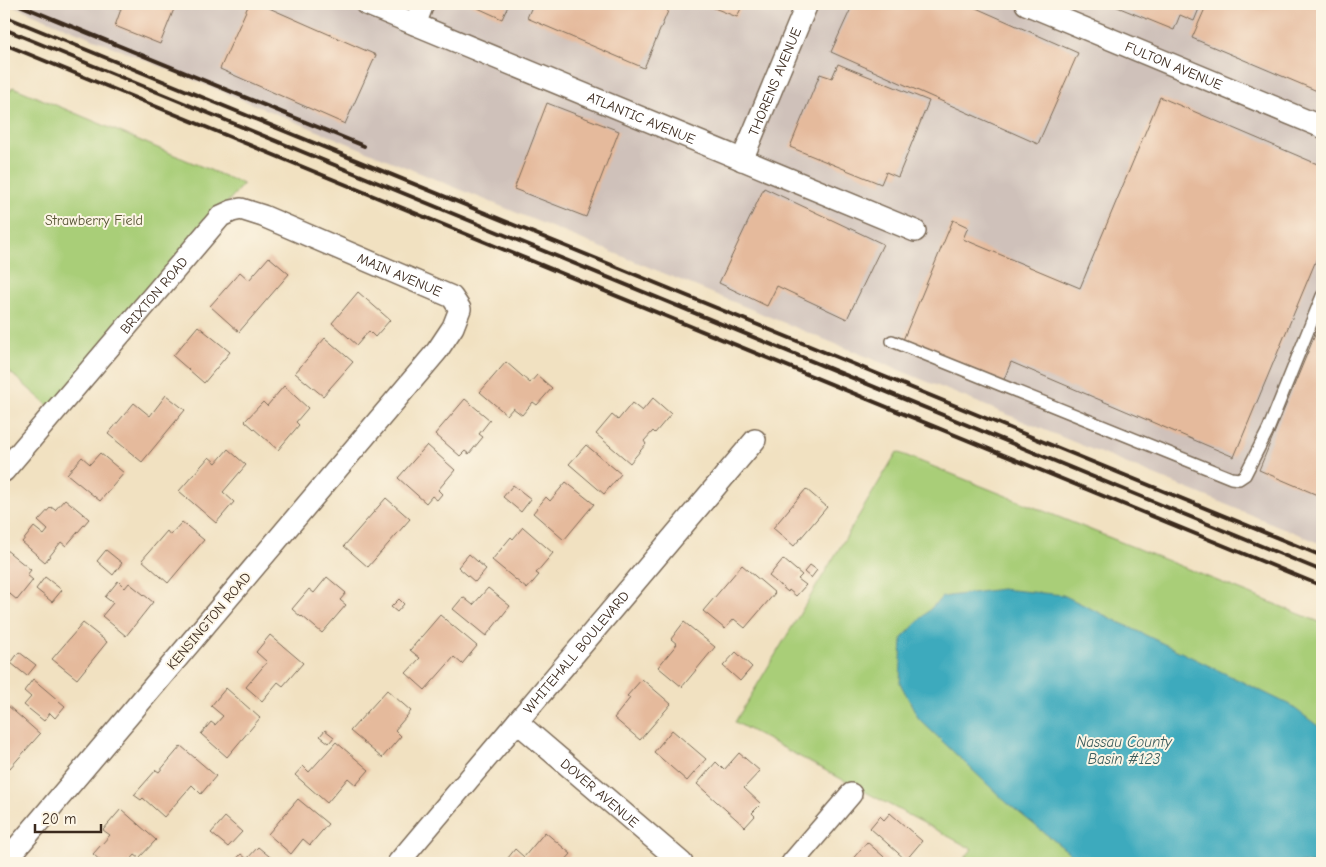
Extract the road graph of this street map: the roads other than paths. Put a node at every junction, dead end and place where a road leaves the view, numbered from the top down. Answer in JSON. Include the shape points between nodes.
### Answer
{"nodes":[{"id":1,"x":366,"y":4,"type":"edge"},
{"id":2,"x":423,"y":4,"type":"edge"},
{"id":3,"x":807,"y":4,"type":"edge"},
{"id":4,"x":1026,"y":4,"type":"edge"},
{"id":5,"x":415,"y":24,"type":"junction"},
{"id":6,"x":1322,"y":127,"type":"edge"},
{"id":7,"x":742,"y":160,"type":"junction"},
{"id":8,"x":915,"y":232,"type":"dead end"},
{"id":9,"x":339,"y":248,"type":"joint"},
{"id":10,"x":1322,"y":296,"type":"edge"},
{"id":11,"x":892,"y":340,"type":"dead end"},
{"id":12,"x":414,"y":378,"type":"joint"},
{"id":13,"x":755,"y":440,"type":"dead end"},
{"id":14,"x":4,"y":471,"type":"edge"},
{"id":15,"x":517,"y":722,"type":"junction"},
{"id":16,"x":851,"y":794,"type":"dead end"},
{"id":17,"x":4,"y":863,"type":"edge"},
{"id":18,"x":398,"y":863,"type":"edge"},
{"id":19,"x":682,"y":863,"type":"edge"},
{"id":20,"x":792,"y":863,"type":"edge"}],
"edges":[{"from":1,"to":5,"type":"street","name":"ATLANTIC AVENUE"},
{"from":2,"to":5,"type":"street"},
{"from":3,"to":7,"type":"street","name":"THORENS AVENUE"},
{"from":4,"to":6,"type":"street","name":"FULTON AVENUE"},
{"from":5,"to":7,"type":"street","name":"ATLANTIC AVENUE"},
{"from":7,"to":8,"type":"street","name":"ATLANTIC AVENUE"},
{"from":9,"to":12,"type":"street","name":"MAIN AVENUE","via":[[452,297],[460,309],[453,327]]},
{"from":9,"to":14,"type":"street","name":"BRIXTON ROAD","via":[[241,209],[221,216]]},
{"from":10,"to":11,"type":"lane","via":[[1268,430],[1245,475],[1239,479]]},
{"from":12,"to":17,"type":"street","name":"KENSINGTON ROAD"},
{"from":13,"to":15,"type":"street","name":"WHITEHALL BOULEVARD"},
{"from":15,"to":18,"type":"street","name":"WHITEHALL BOULEVARD"},
{"from":15,"to":19,"type":"street","name":"DOVER AVENUE"},
{"from":16,"to":20,"type":"street"}]}
